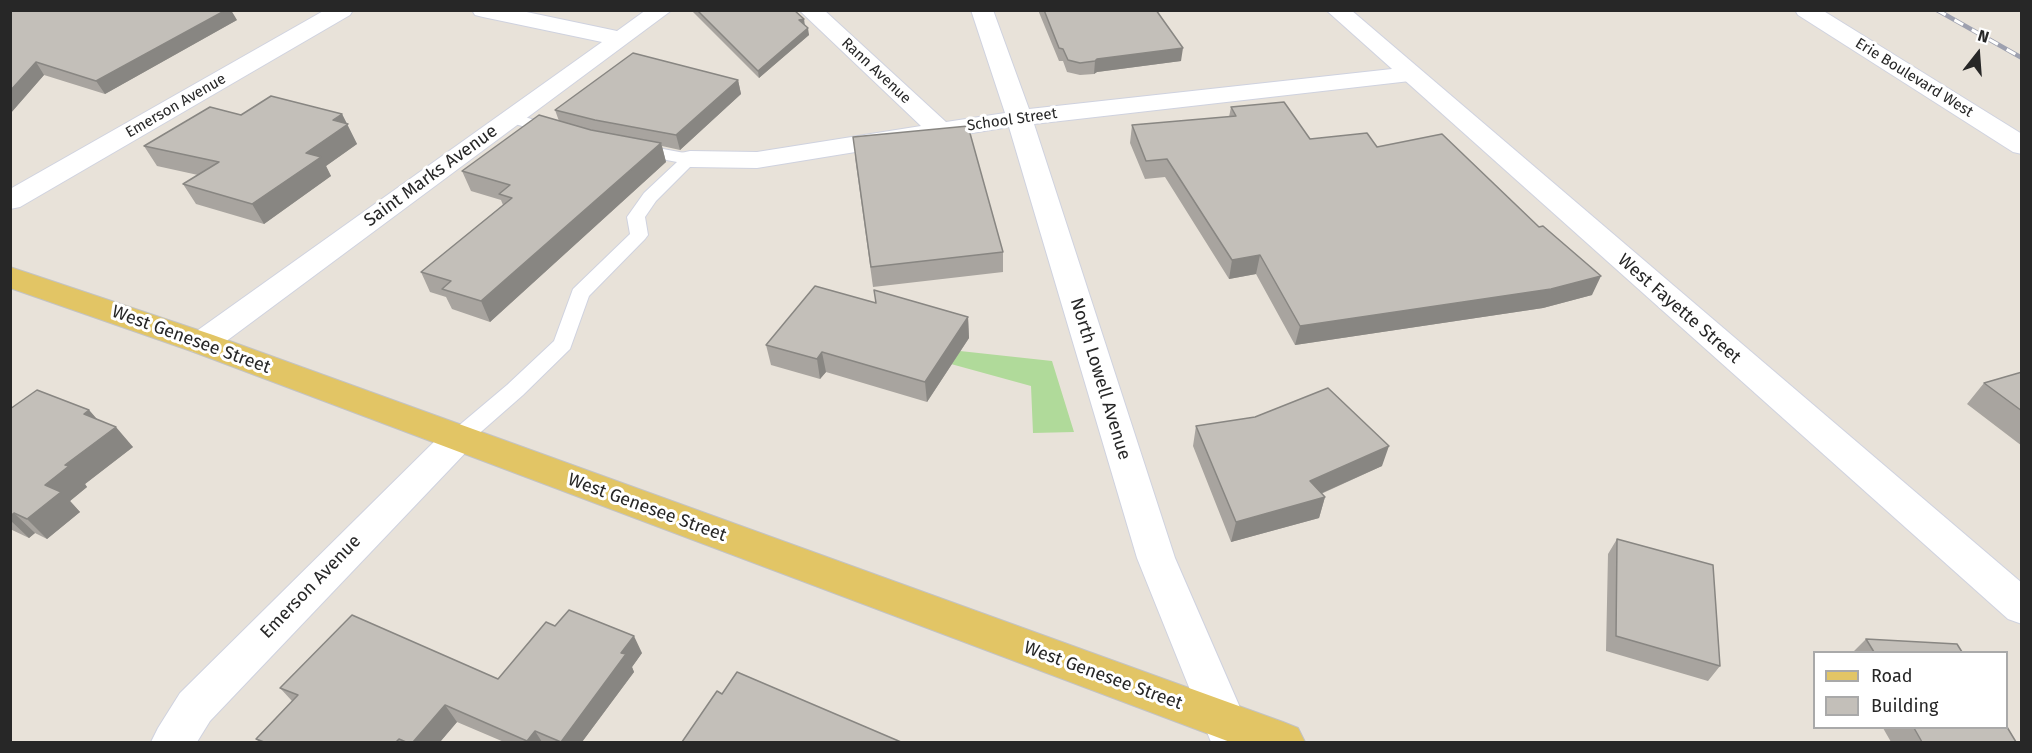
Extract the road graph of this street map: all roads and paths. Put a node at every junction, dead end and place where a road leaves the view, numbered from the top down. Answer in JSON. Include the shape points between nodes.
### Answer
{"nodes":[{"id":1,"x":342,"y":10,"type":"edge"},
{"id":2,"x":483,"y":10,"type":"edge"},
{"id":3,"x":661,"y":10,"type":"edge"},
{"id":4,"x":810,"y":10,"type":"edge"},
{"id":5,"x":982,"y":10,"type":"edge"},
{"id":6,"x":1337,"y":10,"type":"edge"},
{"id":7,"x":1806,"y":10,"type":"edge"},
{"id":8,"x":620,"y":39,"type":"junction"},
{"id":9,"x":1410,"y":74,"type":"junction"},
{"id":10,"x":511,"y":118,"type":"junction"},
{"id":11,"x":1018,"y":118,"type":"junction"},
{"id":12,"x":941,"y":131,"type":"junction"},
{"id":13,"x":575,"y":136,"type":"edge"},
{"id":14,"x":620,"y":146,"type":"edge"},
{"id":15,"x":2022,"y":146,"type":"edge"},
{"id":16,"x":690,"y":159,"type":"junction"},
{"id":17,"x":10,"y":201,"type":"edge"},
{"id":18,"x":10,"y":277,"type":"edge"},
{"id":19,"x":202,"y":343,"type":"junction"},
{"id":20,"x":458,"y":440,"type":"junction"},
{"id":21,"x":2022,"y":607,"type":"edge"},
{"id":22,"x":195,"y":707,"type":"junction"},
{"id":23,"x":1228,"y":731,"type":"edge"},
{"id":24,"x":154,"y":742,"type":"edge"},
{"id":25,"x":173,"y":742,"type":"edge"},
{"id":26,"x":1283,"y":742,"type":"edge"}],
"edges":[{"from":1,"to":17,"type":"street","name":"Emerson Avenue"},
{"from":2,"to":8,"type":"street"},
{"from":3,"to":8,"type":"street","name":"Saint Marks Avenue"},
{"from":4,"to":12,"type":"street","name":"Rann Avenue"},
{"from":5,"to":11,"type":"street","name":"North Lowell Avenue"},
{"from":6,"to":9,"type":"street","name":"West Fayette Street"},
{"from":7,"to":15,"type":"street","name":"Erie Boulevard West"},
{"from":8,"to":10,"type":"street","name":"Saint Marks Avenue"},
{"from":9,"to":11,"type":"street","name":"School Street"},
{"from":9,"to":21,"type":"street","name":"West Fayette Street"},
{"from":10,"to":13,"type":"lane"},
{"from":10,"to":19,"type":"street","name":"Saint Marks Avenue"},
{"from":11,"to":12,"type":"street","name":"School Street"},
{"from":11,"to":23,"type":"street","name":"North Lowell Avenue","via":[[1156,558]]},
{"from":12,"to":16,"type":"street","name":"School Street","via":[[757,160]]},
{"from":14,"to":16,"type":"lane","name":"School Street"},
{"from":16,"to":20,"type":"lane","via":[[650,197],[636,217],[639,235],[580,294],[563,344]]},
{"from":18,"to":19,"type":"main road","name":"West Genesee Street"},
{"from":19,"to":20,"type":"main road","name":"West Genesee Street"},
{"from":20,"to":22,"type":"street","name":"Emerson Avenue"},
{"from":20,"to":23,"type":"main road","name":"West Genesee Street"},
{"from":22,"to":24,"type":"street"},
{"from":22,"to":25,"type":"street","name":"Emerson Avenue"},
{"from":23,"to":26,"type":"main road","name":"West Genesee Street"}]}
